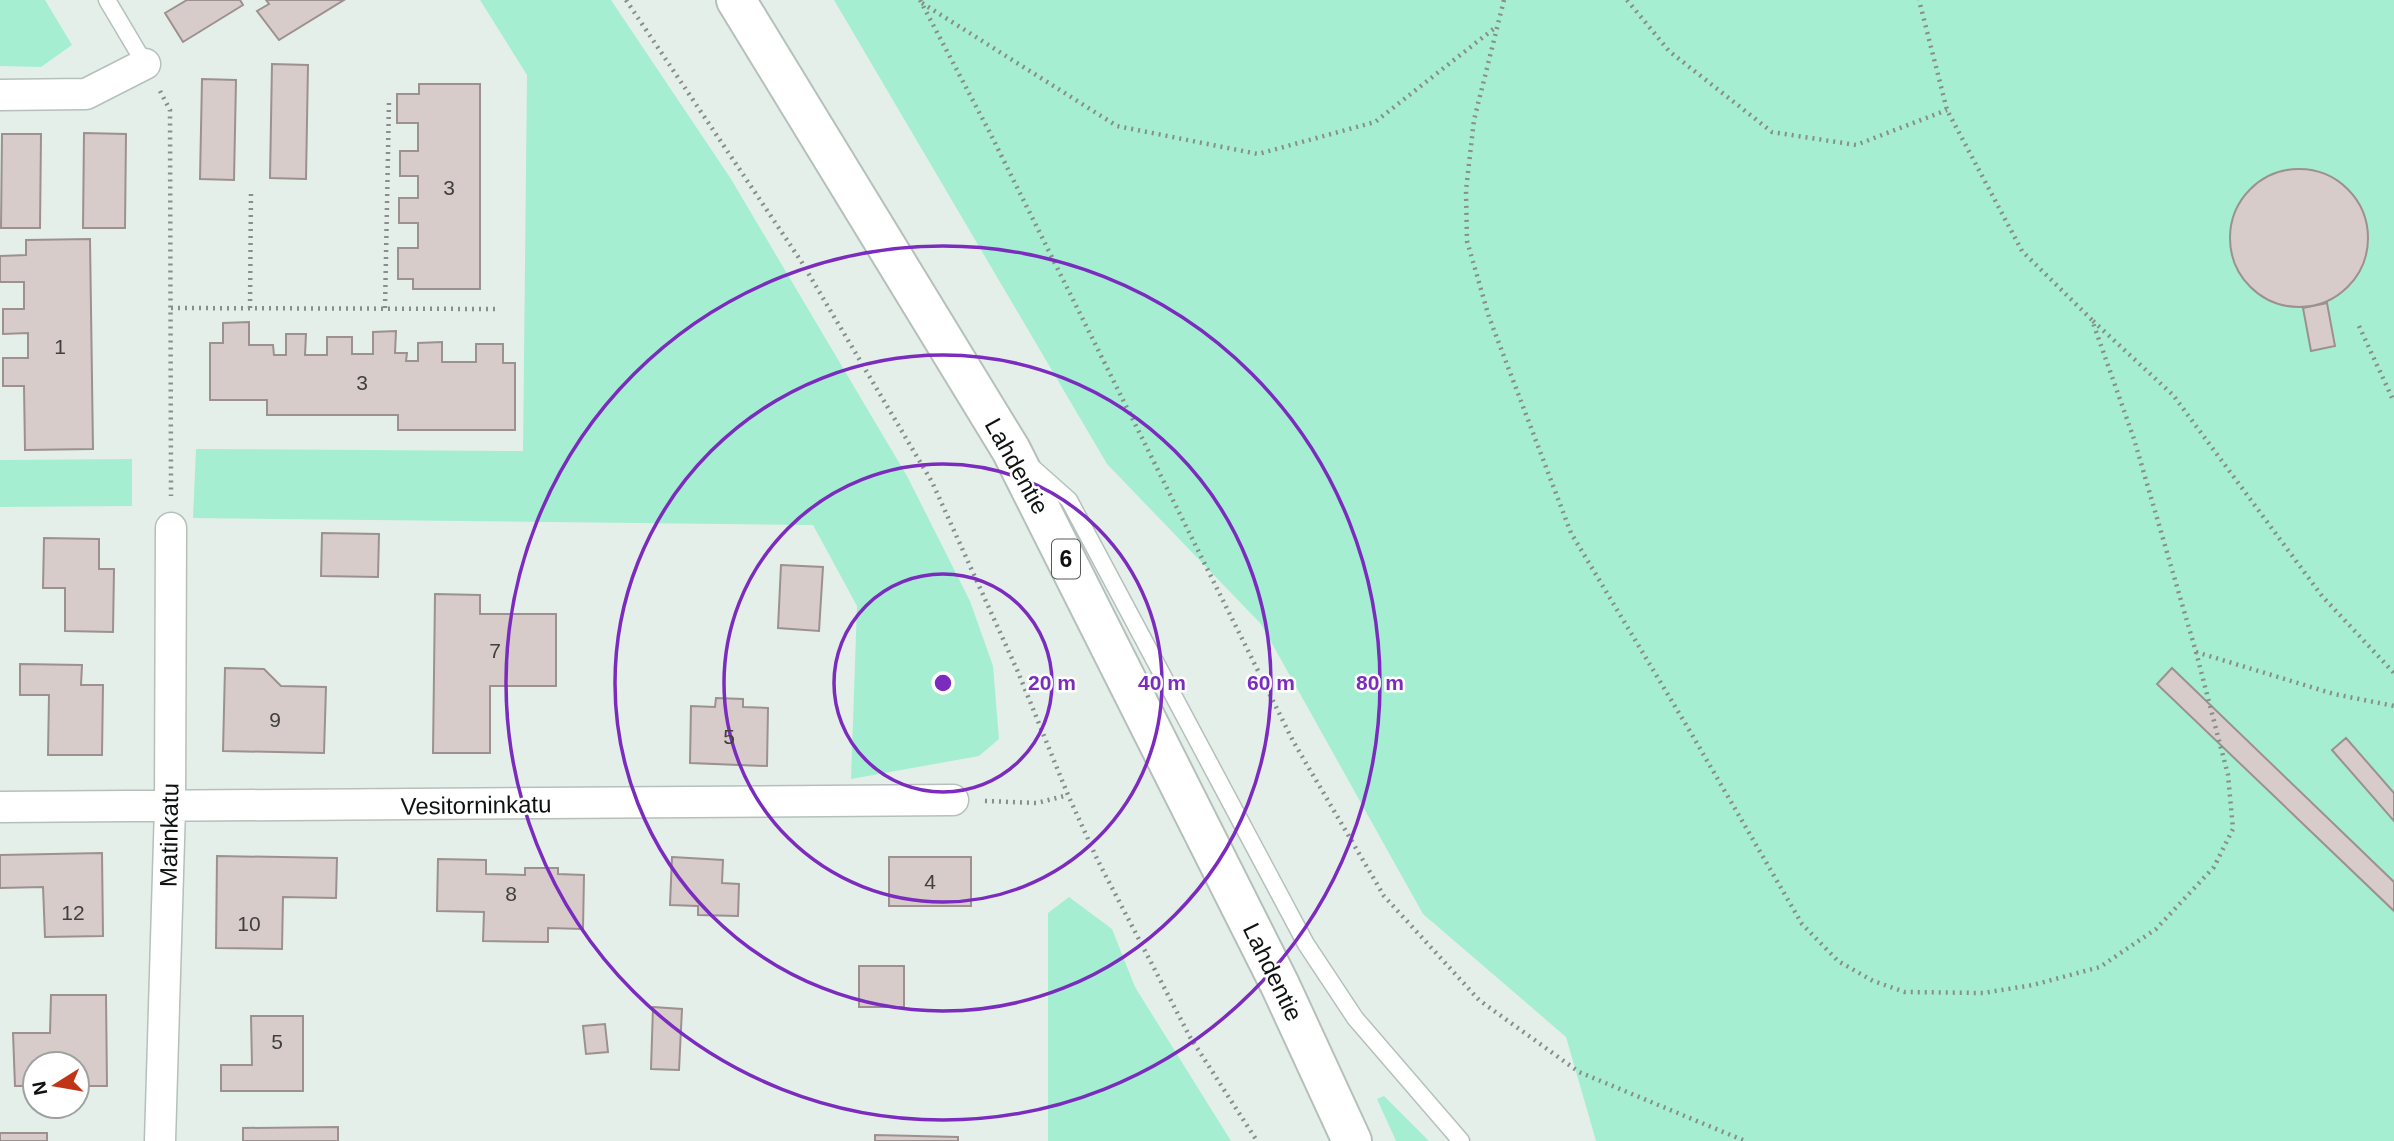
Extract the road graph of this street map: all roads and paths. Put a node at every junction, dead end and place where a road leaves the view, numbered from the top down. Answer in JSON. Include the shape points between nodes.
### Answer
{"nodes":[{"id":1,"x":107,"y":0,"type":"edge"},
{"id":2,"x":626,"y":0,"type":"edge"},
{"id":3,"x":736,"y":0,"type":"edge"},
{"id":4,"x":1504,"y":0,"type":"edge"},
{"id":5,"x":1627,"y":0,"type":"edge"},
{"id":6,"x":1919,"y":0,"type":"edge"},
{"id":7,"x":920,"y":1,"type":"edge"},
{"id":8,"x":1497,"y":26,"type":"junction"},
{"id":9,"x":145,"y":64,"type":"junction"},
{"id":10,"x":0,"y":95,"type":"edge"},
{"id":11,"x":389,"y":102,"type":"dead end"},
{"id":12,"x":1947,"y":110,"type":"junction"},
{"id":13,"x":251,"y":190,"type":"dead end"},
{"id":14,"x":171,"y":308,"type":"junction"},
{"id":15,"x":250,"y":308,"type":"junction"},
{"id":16,"x":386,"y":308,"type":"junction"},
{"id":17,"x":496,"y":309,"type":"dead end"},
{"id":18,"x":2092,"y":320,"type":"junction"},
{"id":19,"x":2359,"y":326,"type":"dead end"},
{"id":20,"x":2394,"y":402,"type":"edge"},
{"id":21,"x":1011,"y":450,"type":"junction"},
{"id":22,"x":171,"y":528,"type":"joint"},
{"id":23,"x":2196,"y":652,"type":"junction"},
{"id":24,"x":2394,"y":673,"type":"edge"},
{"id":25,"x":2394,"y":706,"type":"edge"},
{"id":26,"x":1068,"y":795,"type":"junction"},
{"id":27,"x":953,"y":800,"type":"joint"},
{"id":28,"x":0,"y":807,"type":"edge"},
{"id":29,"x":170,"y":807,"type":"junction"},
{"id":30,"x":160,"y":1141,"type":"edge"},
{"id":31,"x":1257,"y":1141,"type":"edge"},
{"id":32,"x":1352,"y":1141,"type":"edge"},
{"id":33,"x":1461,"y":1141,"type":"edge"},
{"id":34,"x":1745,"y":1141,"type":"edge"}],
"edges":[{"from":1,"to":9,"type":"lane"},
{"from":2,"to":26,"type":"path","via":[[801,261],[932,482]]},
{"from":3,"to":21,"type":"highway","name":"Lahdentie","number":"6"},
{"from":4,"to":8,"type":"path"},
{"from":5,"to":12,"type":"path","via":[[1669,51],[1772,132],[1856,145]]},
{"from":6,"to":12,"type":"path"},
{"from":7,"to":8,"type":"path","via":[[1117,126],[1258,154],[1375,121]]},
{"from":7,"to":34,"type":"path","via":[[1293,741],[1384,896],[1479,1000],[1579,1072]]},
{"from":8,"to":23,"type":"path","via":[[1474,120],[1466,190],[1467,242],[1489,317],[1571,533],[1802,924],[1838,961],[1905,992],[1983,993],[2100,967],[2157,929],[2214,867],[2233,829],[2228,775]]},
{"from":9,"to":10,"type":"street","via":[[86,94]]},
{"from":9,"to":14,"type":"path","via":[[170,110]]},
{"from":11,"to":16,"type":"path"},
{"from":12,"to":18,"type":"path","via":[[2022,251]]},
{"from":13,"to":15,"type":"path"},
{"from":14,"to":15,"type":"path"},
{"from":14,"to":22,"type":"path"},
{"from":15,"to":16,"type":"path"},
{"from":16,"to":17,"type":"path"},
{"from":18,"to":23,"type":"path","via":[[2134,439]]},
{"from":18,"to":24,"type":"path","via":[[2173,395],[2322,596]]},
{"from":19,"to":20,"type":"path"},
{"from":21,"to":32,"type":"highway","name":"Lahdentie","number":"6","via":[[1280,985]]},
{"from":21,"to":33,"type":"lane","via":[[1069,500],[1306,944],[1355,1018]]},
{"from":22,"to":29,"type":"street","name":"Matinkatu"},
{"from":23,"to":25,"type":"path","via":[[2334,694]]},
{"from":26,"to":27,"type":"path","via":[[1037,803]]},
{"from":26,"to":31,"type":"path","via":[[1190,1037]]},
{"from":27,"to":29,"type":"street","name":"Vesitorninkatu"},
{"from":28,"to":29,"type":"street","name":"Vesitorninkatu"},
{"from":29,"to":30,"type":"street","name":"Matinkatu"}]}
